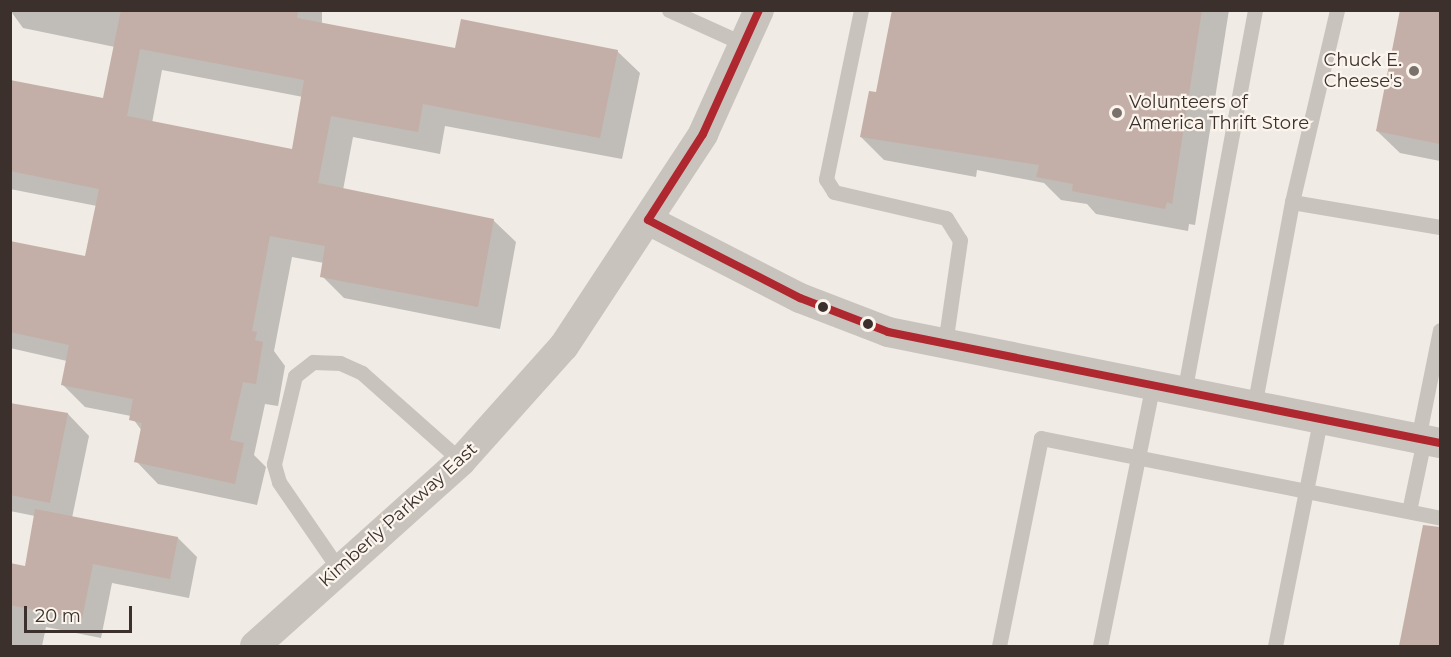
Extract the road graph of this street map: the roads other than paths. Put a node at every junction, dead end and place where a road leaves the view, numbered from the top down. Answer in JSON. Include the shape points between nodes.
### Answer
{"nodes":[{"id":1,"x":669,"y":10,"type":"edge"},
{"id":2,"x":759,"y":10,"type":"edge"},
{"id":3,"x":861,"y":10,"type":"edge"},
{"id":4,"x":1255,"y":10,"type":"edge"},
{"id":5,"x":1337,"y":10,"type":"edge"},
{"id":6,"x":746,"y":45,"type":"junction"},
{"id":7,"x":1292,"y":202,"type":"junction"},
{"id":8,"x":648,"y":220,"type":"junction"},
{"id":9,"x":1440,"y":227,"type":"edge"},
{"id":10,"x":1440,"y":330,"type":"edge"},
{"id":11,"x":945,"y":344,"type":"junction"},
{"id":12,"x":1152,"y":387,"type":"junction"},
{"id":13,"x":1184,"y":393,"type":"junction"},
{"id":14,"x":1254,"y":407,"type":"junction"},
{"id":15,"x":1320,"y":420,"type":"junction"},
{"id":16,"x":1427,"y":441,"type":"edge"},
{"id":17,"x":1138,"y":454,"type":"junction"},
{"id":18,"x":461,"y":461,"type":"junction"},
{"id":19,"x":1307,"y":490,"type":"junction"},
{"id":20,"x":1409,"y":512,"type":"junction"},
{"id":21,"x":1440,"y":518,"type":"edge"},
{"id":22,"x":338,"y":568,"type":"junction"},
{"id":23,"x":255,"y":646,"type":"edge"},
{"id":24,"x":999,"y":646,"type":"edge"},
{"id":25,"x":1100,"y":646,"type":"edge"},
{"id":26,"x":1275,"y":646,"type":"edge"}],
"edges":[{"from":1,"to":6,"type":"lane"},
{"from":2,"to":6,"type":"street","name":"Kimberly Parkway East"},
{"from":3,"to":11,"type":"lane","via":[[826,179],[834,192],[946,218],[960,240]]},
{"from":4,"to":13,"type":"lane"},
{"from":5,"to":7,"type":"lane"},
{"from":6,"to":8,"type":"street","name":"Kimberly Parkway East","via":[[703,134]]},
{"from":7,"to":9,"type":"lane"},
{"from":7,"to":14,"type":"lane"},
{"from":8,"to":11,"type":"street","via":[[838,314]]},
{"from":8,"to":18,"type":"street","name":"Kimberly Parkway East","via":[[564,346]]},
{"from":10,"to":16,"type":"lane"},
{"from":11,"to":12,"type":"street"},
{"from":12,"to":13,"type":"street"},
{"from":12,"to":17,"type":"lane"},
{"from":13,"to":14,"type":"street"},
{"from":14,"to":15,"type":"street"},
{"from":15,"to":16,"type":"street"},
{"from":15,"to":19,"type":"lane"},
{"from":16,"to":20,"type":"lane"},
{"from":17,"to":19,"type":"lane"},
{"from":17,"to":24,"type":"lane","via":[[1041,438]]},
{"from":17,"to":25,"type":"lane"},
{"from":18,"to":22,"type":"street","name":"Kimberly Parkway East"},
{"from":18,"to":22,"type":"lane","via":[[362,373],[340,363],[313,362],[295,376],[274,464],[279,482]]},
{"from":19,"to":20,"type":"lane"},
{"from":19,"to":26,"type":"lane"},
{"from":20,"to":21,"type":"lane"},
{"from":22,"to":23,"type":"street","name":"Kimberly Parkway East"}]}
